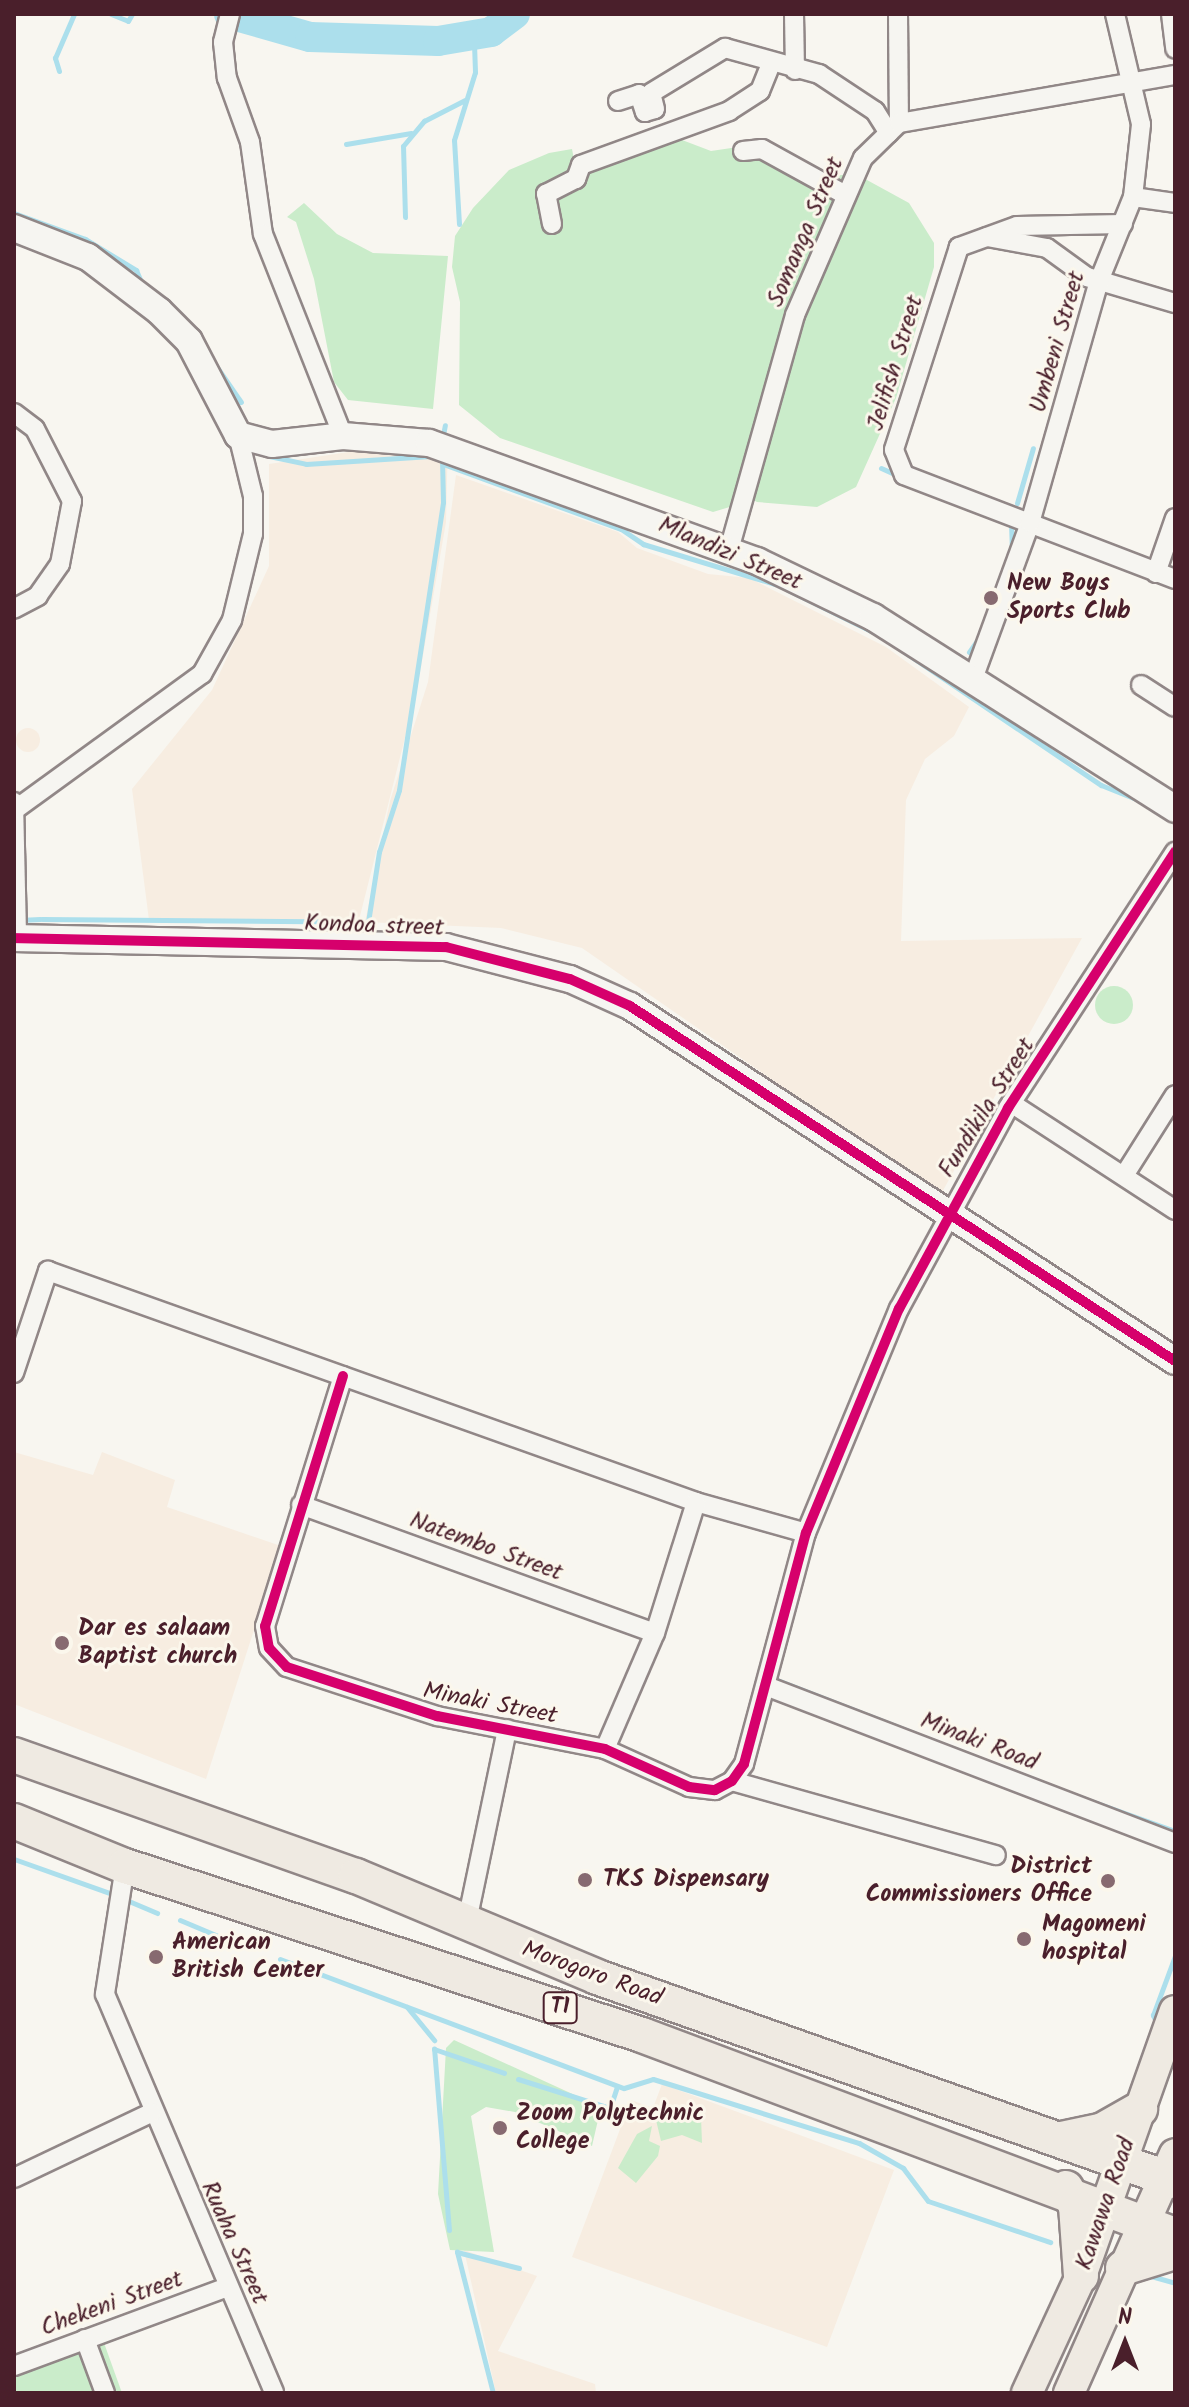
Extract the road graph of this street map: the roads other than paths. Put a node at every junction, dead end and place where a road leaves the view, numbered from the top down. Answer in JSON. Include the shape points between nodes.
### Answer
{"nodes":[{"id":1,"x":794,"y":14,"type":"edge"},
{"id":2,"x":898,"y":14,"type":"edge"},
{"id":3,"x":1115,"y":14,"type":"edge"},
{"id":4,"x":1171,"y":14,"type":"edge"},
{"id":5,"x":228,"y":22,"type":"edge"},
{"id":6,"x":1175,"y":49,"type":"edge"},
{"id":7,"x":770,"y":66,"type":"junction"},
{"id":8,"x":795,"y":70,"type":"junction"},
{"id":9,"x":1175,"y":75,"type":"edge"},
{"id":10,"x":1130,"y":87,"type":"junction"},
{"id":11,"x":618,"y":101,"type":"dead end"},
{"id":12,"x":894,"y":128,"type":"junction"},
{"id":13,"x":743,"y":151,"type":"dead end"},
{"id":14,"x":844,"y":194,"type":"junction"},
{"id":15,"x":1133,"y":197,"type":"junction"},
{"id":16,"x":1175,"y":203,"type":"edge"},
{"id":17,"x":552,"y":224,"type":"dead end"},
{"id":18,"x":1123,"y":224,"type":"junction"},
{"id":19,"x":14,"y":228,"type":"edge"},
{"id":20,"x":977,"y":236,"type":"junction"},
{"id":21,"x":1099,"y":281,"type":"junction"},
{"id":22,"x":1175,"y":303,"type":"edge"},
{"id":23,"x":14,"y":413,"type":"edge"},
{"id":24,"x":238,"y":435,"type":"junction"},
{"id":25,"x":343,"y":436,"type":"junction"},
{"id":26,"x":1175,"y":518,"type":"edge"},
{"id":27,"x":1030,"y":523,"type":"junction"},
{"id":28,"x":729,"y":550,"type":"junction"},
{"id":29,"x":1156,"y":573,"type":"junction"},
{"id":30,"x":1175,"y":579,"type":"edge"},
{"id":31,"x":14,"y":609,"type":"edge"},
{"id":32,"x":973,"y":679,"type":"junction"},
{"id":33,"x":1141,"y":685,"type":"dead end"},
{"id":34,"x":1175,"y":707,"type":"edge"},
{"id":35,"x":15,"y":806,"type":"edge"},
{"id":36,"x":1175,"y":809,"type":"edge"},
{"id":37,"x":1175,"y":852,"type":"edge"},
{"id":38,"x":16,"y":938,"type":"edge"},
{"id":39,"x":1175,"y":1095,"type":"edge"},
{"id":40,"x":1011,"y":1103,"type":"junction"},
{"id":41,"x":1125,"y":1174,"type":"junction"},
{"id":42,"x":1175,"y":1210,"type":"edge"},
{"id":43,"x":945,"y":1217,"type":"junction"},
{"id":44,"x":1175,"y":1361,"type":"edge"},
{"id":45,"x":14,"y":1373,"type":"edge"},
{"id":46,"x":343,"y":1376,"type":"junction"},
{"id":47,"x":696,"y":1502,"type":"junction"},
{"id":48,"x":301,"y":1505,"type":"junction"},
{"id":49,"x":806,"y":1533,"type":"junction"},
{"id":50,"x":655,"y":1633,"type":"junction"},
{"id":51,"x":766,"y":1686,"type":"junction"},
{"id":52,"x":507,"y":1729,"type":"junction"},
{"id":53,"x":605,"y":1749,"type":"junction"},
{"id":54,"x":14,"y":1755,"type":"edge"},
{"id":55,"x":732,"y":1781,"type":"junction"},
{"id":56,"x":14,"y":1821,"type":"edge"},
{"id":57,"x":1175,"y":1843,"type":"edge"},
{"id":58,"x":996,"y":1855,"type":"dead end"},
{"id":59,"x":125,"y":1866,"type":"junction"},
{"id":60,"x":466,"y":1926,"type":"junction"},
{"id":61,"x":1175,"y":2011,"type":"edge"},
{"id":62,"x":1140,"y":2109,"type":"junction"},
{"id":63,"x":151,"y":2113,"type":"junction"},
{"id":64,"x":1061,"y":2139,"type":"junction"},
{"id":65,"x":1120,"y":2158,"type":"junction"},
{"id":66,"x":1172,"y":2170,"type":"edge"},
{"id":67,"x":14,"y":2178,"type":"edge"},
{"id":68,"x":1066,"y":2188,"type":"junction"},
{"id":69,"x":1103,"y":2202,"type":"junction"},
{"id":70,"x":1160,"y":2229,"type":"edge"},
{"id":71,"x":1175,"y":2252,"type":"edge"},
{"id":72,"x":1123,"y":2268,"type":"junction"},
{"id":73,"x":1081,"y":2276,"type":"junction"},
{"id":74,"x":227,"y":2287,"type":"junction"},
{"id":75,"x":85,"y":2339,"type":"junction"},
{"id":76,"x":14,"y":2366,"type":"edge"},
{"id":77,"x":105,"y":2393,"type":"edge"},
{"id":78,"x":274,"y":2393,"type":"edge"},
{"id":79,"x":1027,"y":2393,"type":"edge"},
{"id":80,"x":1069,"y":2393,"type":"edge"}],
"edges":[{"from":1,"to":8,"type":"street"},
{"from":2,"to":12,"type":"street"},
{"from":3,"to":10,"type":"street","name":"Umbeni Street"},
{"from":4,"to":6,"type":"street"},
{"from":5,"to":25,"type":"street","via":[[230,94],[250,142],[263,234]]},
{"from":7,"to":8,"type":"street"},
{"from":7,"to":11,"type":"street","via":[[725,48],[651,93],[655,109],[645,112],[639,94]]},
{"from":7,"to":17,"type":"street","via":[[760,91],[729,111],[581,165],[576,179],[546,194]]},
{"from":8,"to":12,"type":"street","via":[[819,74]]},
{"from":9,"to":10,"type":"street"},
{"from":10,"to":12,"type":"street"},
{"from":10,"to":15,"type":"street","name":"Umbeni Street","via":[[1142,136]]},
{"from":12,"to":14,"type":"street","name":"Somanga Street"},
{"from":13,"to":14,"type":"street","via":[[762,149]]},
{"from":14,"to":28,"type":"street","name":"Somanga Street","via":[[795,315]]},
{"from":15,"to":16,"type":"street"},
{"from":15,"to":18,"type":"street","name":"Umbeni Street"},
{"from":18,"to":20,"type":"street","via":[[1017,226]]},
{"from":18,"to":21,"type":"street","name":"Umbeni Street"},
{"from":19,"to":24,"type":"street","via":[[88,257],[159,311],[189,341]]},
{"from":20,"to":21,"type":"street","via":[[1047,248]]},
{"from":20,"to":27,"type":"street","name":"Jelifish Street","via":[[959,247],[952,264],[898,436],[896,465],[904,475]]},
{"from":21,"to":22,"type":"street"},
{"from":21,"to":27,"type":"street","name":"Umbeni Street"},
{"from":23,"to":31,"type":"street","via":[[35,429],[72,501],[60,564],[38,596]]},
{"from":24,"to":25,"type":"street","name":"Mlandizi Street","via":[[272,444]]},
{"from":24,"to":35,"type":"street","via":[[253,496],[253,534],[232,620],[202,674]]},
{"from":25,"to":28,"type":"street","name":"Mlandizi Street","via":[[438,445]]},
{"from":26,"to":29,"type":"street"},
{"from":27,"to":29,"type":"street"},
{"from":27,"to":32,"type":"street","name":"Umbeni Street"},
{"from":28,"to":32,"type":"street","name":"Mlandizi Street","via":[[873,617]]},
{"from":29,"to":30,"type":"street"},
{"from":32,"to":36,"type":"street","name":"Mlandizi Street"},
{"from":33,"to":34,"type":"street"},
{"from":35,"to":38,"type":"street"},
{"from":37,"to":40,"type":"street","name":"Fundikila Street"},
{"from":38,"to":43,"type":"street","name":"Kondoa street","via":[[387,944],[519,960],[630,1006]]},
{"from":39,"to":41,"type":"street"},
{"from":40,"to":41,"type":"street"},
{"from":40,"to":43,"type":"street","name":"Fundikila Street"},
{"from":41,"to":42,"type":"street"},
{"from":43,"to":44,"type":"street"},
{"from":43,"to":49,"type":"street","name":"Fundikila Street"},
{"from":45,"to":46,"type":"street","via":[[48,1271]]},
{"from":46,"to":47,"type":"street"},
{"from":46,"to":48,"type":"street","name":"Minaki Street"},
{"from":47,"to":49,"type":"street"},
{"from":47,"to":50,"type":"street"},
{"from":48,"to":50,"type":"street","name":"Natembo Street"},
{"from":48,"to":52,"type":"street","name":"Minaki Street","via":[[265,1626],[269,1648],[287,1667],[350,1693]]},
{"from":49,"to":51,"type":"street"},
{"from":50,"to":53,"type":"street"},
{"from":51,"to":55,"type":"street"},
{"from":51,"to":57,"type":"street","name":"Minaki Road"},
{"from":52,"to":53,"type":"street","name":"Minaki Street"},
{"from":52,"to":60,"type":"street"},
{"from":53,"to":55,"type":"street","name":"Minaki Street","via":[[689,1787],[715,1790]]},
{"from":54,"to":60,"type":"highway","name":"Morogoro Road","number":"T1","via":[[356,1876]]},
{"from":55,"to":58,"type":"street"},
{"from":56,"to":59,"type":"highway","name":"Morogoro Road","number":"T1"},
{"from":59,"to":63,"type":"street","name":"Ruaha Street","via":[[105,1994]]},
{"from":59,"to":68,"type":"highway","name":"Morogoro Road","number":"T1","via":[[642,2035]]},
{"from":60,"to":64,"type":"highway","name":"Morogoro Road","number":"T1"},
{"from":61,"to":62,"type":"main road","name":"Kawawa Road"},
{"from":62,"to":64,"type":"highway","via":[[1101,2131]]},
{"from":62,"to":65,"type":"main road","name":"Kawawa Road"},
{"from":63,"to":67,"type":"street"},
{"from":63,"to":74,"type":"street","name":"Ruaha Street"},
{"from":64,"to":65,"type":"highway","name":"Morogoro Road","number":"T1"},
{"from":65,"to":66,"type":"highway","name":"Morogoro Road","number":"T1"},
{"from":65,"to":69,"type":"main road","name":"Kawawa Road"},
{"from":66,"to":70,"type":"main road","name":"Kawawa Road"},
{"from":68,"to":69,"type":"highway","name":"Morogoro Road","number":"T1"},
{"from":68,"to":73,"type":"highway","via":[[1076,2206]]},
{"from":69,"to":70,"type":"highway","name":"Morogoro Road","number":"T1"},
{"from":69,"to":73,"type":"main road","name":"Kawawa Road"},
{"from":70,"to":72,"type":"main road","name":"Kawawa Road"},
{"from":71,"to":72,"type":"highway"},
{"from":72,"to":80,"type":"main road","name":"Kawawa Road"},
{"from":73,"to":79,"type":"main road","name":"Kawawa Road"},
{"from":74,"to":75,"type":"street","name":"Chekeni Street"},
{"from":74,"to":78,"type":"street","name":"Ruaha Street"},
{"from":75,"to":76,"type":"street","name":"Chekeni Street"},
{"from":75,"to":77,"type":"street"}]}
